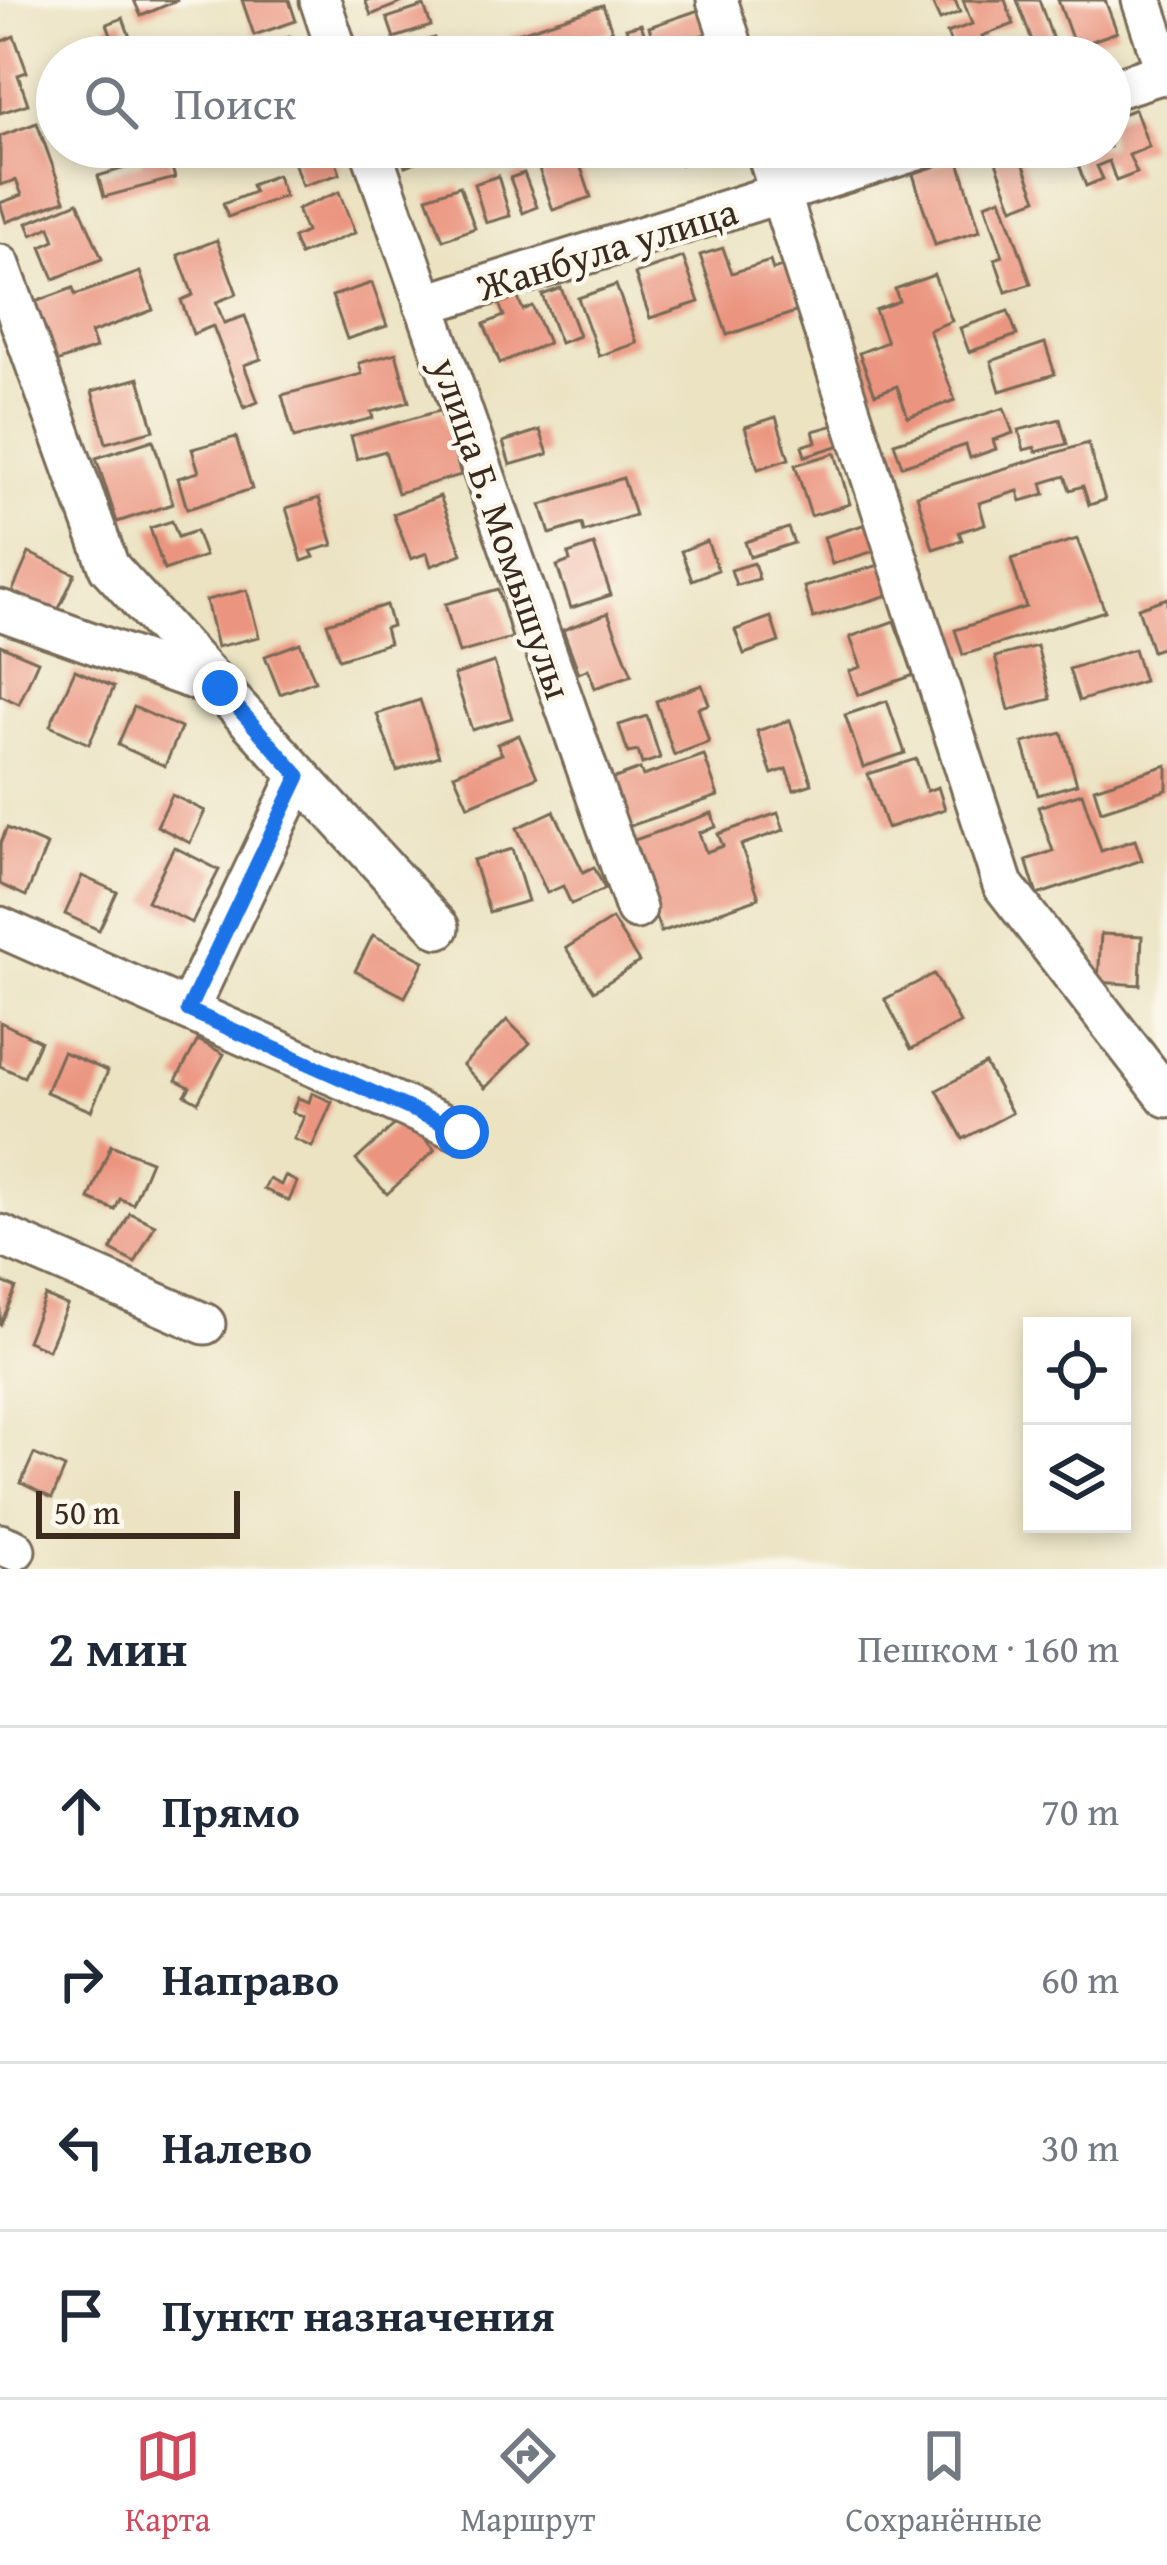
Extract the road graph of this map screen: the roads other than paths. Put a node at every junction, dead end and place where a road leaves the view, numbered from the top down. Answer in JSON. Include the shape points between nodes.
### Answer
{"nodes":[{"id":1,"x":320,"y":0,"type":"edge"},
{"id":2,"x":717,"y":0,"type":"edge"},
{"id":3,"x":1142,"y":0,"type":"edge"},
{"id":4,"x":332,"y":36,"type":"edge"},
{"id":5,"x":729,"y":36,"type":"edge"},
{"id":6,"x":1167,"y":73,"type":"edge"},
{"id":7,"x":1131,"y":84,"type":"edge"},
{"id":8,"x":377,"y":168,"type":"edge"},
{"id":9,"x":773,"y":168,"type":"edge"},
{"id":10,"x":860,"y":168,"type":"edge"},
{"id":11,"x":781,"y":193,"type":"junction"},
{"id":12,"x":0,"y":265,"type":"edge"},
{"id":13,"x":424,"y":305,"type":"junction"},
{"id":14,"x":0,"y":610,"type":"edge"},
{"id":15,"x":220,"y":688,"type":"junction"},
{"id":16,"x":299,"y":776,"type":"junction"},
{"id":17,"x":636,"y":909,"type":"dead end"},
{"id":18,"x":0,"y":927,"type":"edge"},
{"id":19,"x":439,"y":928,"type":"dead end"},
{"id":20,"x":188,"y":1010,"type":"junction"},
{"id":21,"x":1167,"y":1097,"type":"edge"},
{"id":22,"x":462,"y":1132,"type":"dead end"},
{"id":23,"x":0,"y":1235,"type":"edge"},
{"id":24,"x":206,"y":1324,"type":"dead end"}],
"edges":[{"from":1,"to":4,"type":"street"},
{"from":2,"to":5,"type":"street"},
{"from":3,"to":6,"type":"street"},
{"from":6,"to":7,"type":"street"},
{"from":8,"to":13,"type":"street","name":"улица Б. Момышулы"},
{"from":9,"to":11,"type":"street"},
{"from":10,"to":11,"type":"street","name":"Жанбула улица"},
{"from":11,"to":13,"type":"street","name":"Жанбула улица"},
{"from":11,"to":21,"type":"street","via":[[1003,885]]},
{"from":12,"to":15,"type":"street","via":[[109,567]]},
{"from":13,"to":17,"type":"street","name":"улица Б. Момышулы"},
{"from":14,"to":15,"type":"street"},
{"from":15,"to":16,"type":"street"},
{"from":16,"to":19,"type":"street"},
{"from":16,"to":20,"type":"street"},
{"from":18,"to":20,"type":"street"},
{"from":20,"to":22,"type":"street"},
{"from":23,"to":24,"type":"street"}]}
